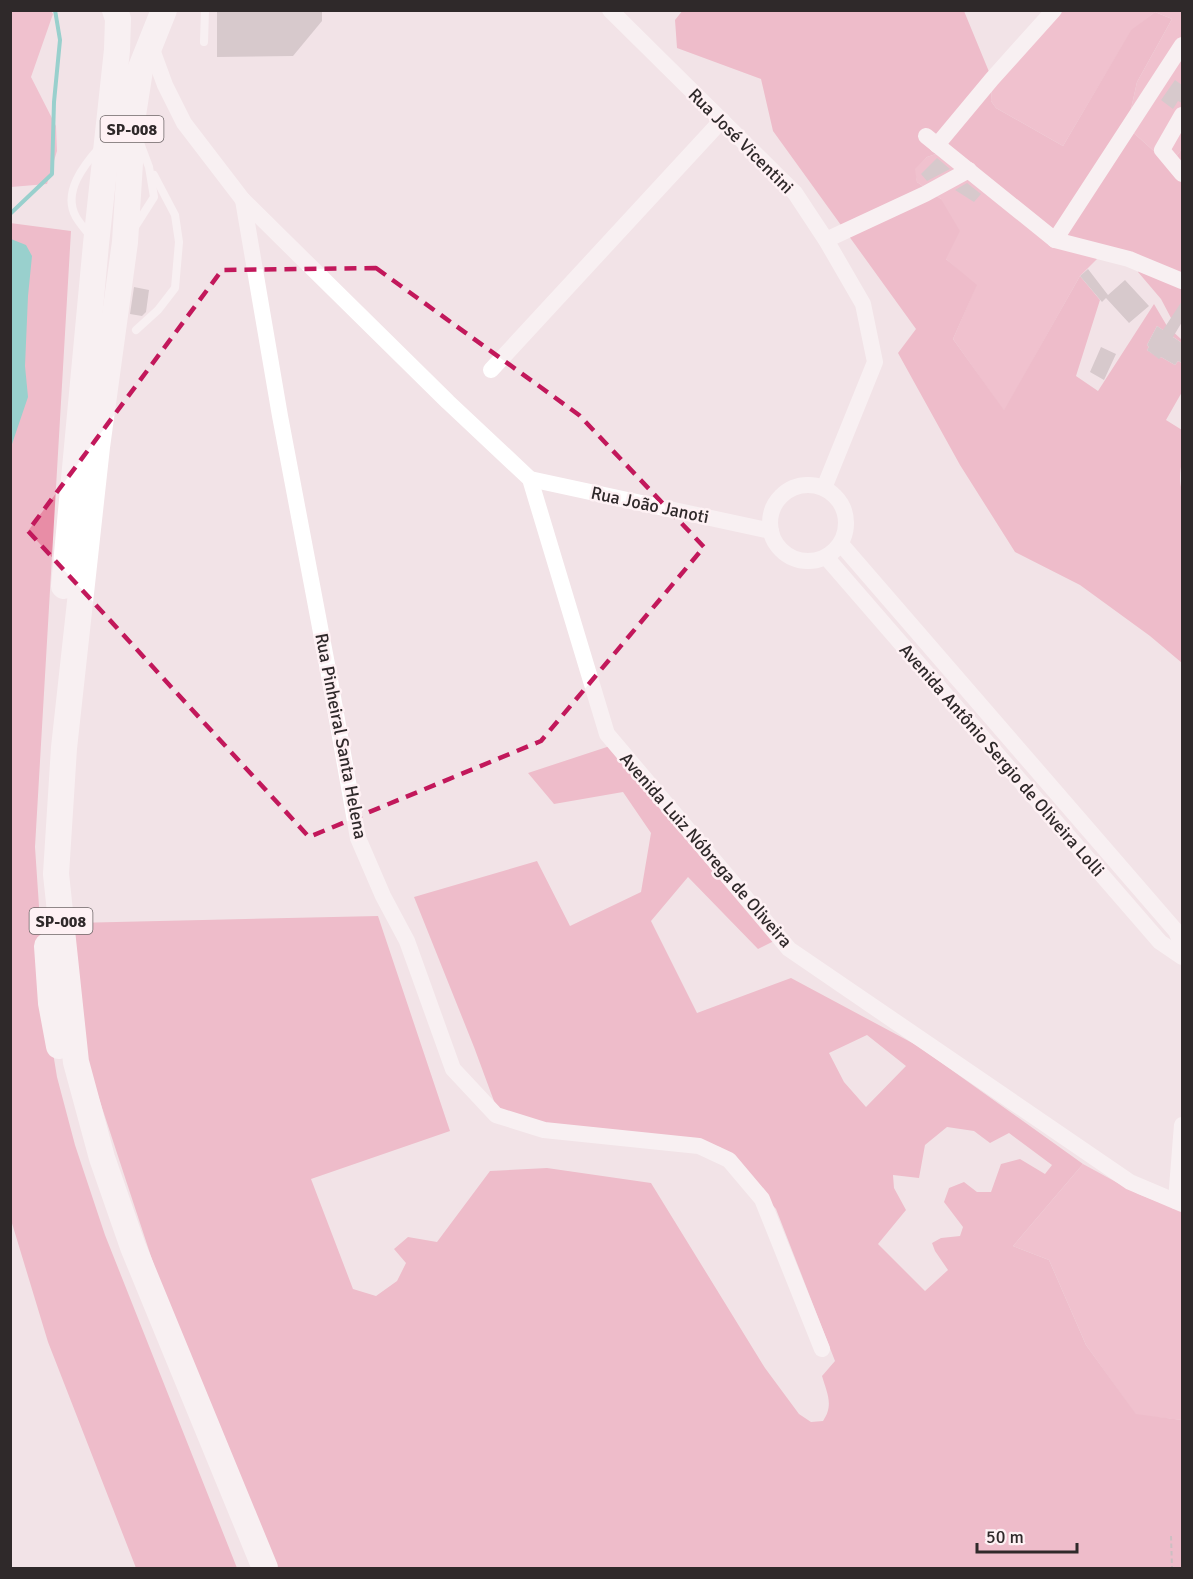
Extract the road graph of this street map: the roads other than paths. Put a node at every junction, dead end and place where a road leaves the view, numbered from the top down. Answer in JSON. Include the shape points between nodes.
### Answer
{"nodes":[{"id":1,"x":205,"y":10,"type":"edge"},
{"id":2,"x":610,"y":10,"type":"edge"},
{"id":3,"x":1054,"y":10,"type":"edge"},
{"id":4,"x":116,"y":15,"type":"edge"},
{"id":5,"x":162,"y":15,"type":"edge"},
{"id":6,"x":204,"y":42,"type":"dead end"},
{"id":7,"x":150,"y":44,"type":"junction"},
{"id":8,"x":1182,"y":45,"type":"edge"},
{"id":9,"x":133,"y":115,"type":"junction"},
{"id":10,"x":1182,"y":115,"type":"edge"},
{"id":11,"x":722,"y":120,"type":"junction"},
{"id":12,"x":149,"y":166,"type":"junction"},
{"id":13,"x":969,"y":171,"type":"junction"},
{"id":14,"x":1182,"y":174,"type":"edge"},
{"id":15,"x":165,"y":194,"type":"junction"},
{"id":16,"x":154,"y":197,"type":"junction"},
{"id":17,"x":243,"y":200,"type":"junction"},
{"id":18,"x":826,"y":240,"type":"junction"},
{"id":19,"x":1055,"y":240,"type":"junction"},
{"id":20,"x":125,"y":242,"type":"junction"},
{"id":21,"x":104,"y":257,"type":"junction"},
{"id":22,"x":1182,"y":281,"type":"edge"},
{"id":23,"x":136,"y":330,"type":"dead end"},
{"id":24,"x":491,"y":370,"type":"dead end"},
{"id":25,"x":530,"y":479,"type":"junction"},
{"id":26,"x":824,"y":488,"type":"junction"},
{"id":27,"x":771,"y":531,"type":"junction"},
{"id":28,"x":841,"y":544,"type":"junction"},
{"id":29,"x":826,"y":557,"type":"junction"},
{"id":30,"x":1182,"y":945,"type":"edge"},
{"id":31,"x":1182,"y":957,"type":"edge"},
{"id":32,"x":1182,"y":1125,"type":"edge"},
{"id":33,"x":1179,"y":1202,"type":"edge"},
{"id":34,"x":822,"y":1349,"type":"dead end"},
{"id":35,"x":247,"y":1569,"type":"edge"},
{"id":36,"x":265,"y":1569,"type":"edge"}],
"edges":[{"from":1,"to":6,"type":"lane"},
{"from":2,"to":11,"type":"street","name":"Rua José Vicentini"},
{"from":3,"to":13,"type":"street","via":[[932,141]]},
{"from":4,"to":5,"type":"main road","number":"SP-008","via":[[131,30],[139,31],[148,29]]},
{"from":4,"to":21,"type":"main road","number":"SP-008"},
{"from":5,"to":7,"type":"main road","number":"SP-008"},
{"from":7,"to":9,"type":"main road","number":"SP-008","via":[[140,70]]},
{"from":7,"to":17,"type":"street","via":[[184,123]]},
{"from":8,"to":19,"type":"street"},
{"from":9,"to":12,"type":"lane"},
{"from":9,"to":20,"type":"main road","number":"SP-008"},
{"from":10,"to":14,"type":"street","via":[[1162,150]]},
{"from":11,"to":18,"type":"street","name":"Rua José Vicentini","via":[[795,193]]},
{"from":11,"to":24,"type":"street"},
{"from":12,"to":15,"type":"lane"},
{"from":12,"to":16,"type":"lane"},
{"from":13,"to":18,"type":"street"},
{"from":13,"to":19,"type":"street"},
{"from":15,"to":16,"type":"lane","via":[[157,193]]},
{"from":15,"to":23,"type":"lane","via":[[176,215],[179,242],[175,288]]},
{"from":16,"to":20,"type":"lane"},
{"from":17,"to":25,"type":"street"},
{"from":17,"to":34,"type":"street","name":"Rua Pinheiral Santa Helena","via":[[358,838],[407,941],[453,1069],[496,1115],[544,1130],[699,1146],[729,1160],[762,1198]]},
{"from":18,"to":26,"type":"street","name":"Rua José Vicentini","via":[[863,303],[875,362]]},
{"from":19,"to":22,"type":"street","via":[[1129,259]]},
{"from":20,"to":21,"type":"lane"},
{"from":20,"to":36,"type":"main road","number":"SP-008","via":[[97,447],[64,748],[57,886],[76,1062],[102,1158],[133,1247]]},
{"from":21,"to":35,"type":"main road","number":"SP-008","via":[[56,680],[45,870],[51,1003],[66,1083],[94,1187]]},
{"from":25,"to":27,"type":"street","name":"Rua João Janoti"},
{"from":25,"to":33,"type":"street","name":"Avenida Luiz Nóbrega de Oliveira","via":[[608,734],[789,949],[1130,1182]]},
{"from":26,"to":27,"type":"street","via":[[812,485],[789,490],[774,507]]},
{"from":26,"to":28,"type":"street","via":[[843,506],[846,526]]},
{"from":27,"to":29,"type":"street","via":[[775,542],[794,558],[807,561]]},
{"from":28,"to":29,"type":"street"},
{"from":28,"to":30,"type":"street","name":"Avenida Antônio Sergio de Oliveira Lolli","via":[[1176,931]]},
{"from":29,"to":31,"type":"street","name":"Avenida Antônio Sergio de Oliveira Lolli","via":[[1160,942]]},
{"from":32,"to":33,"type":"street"}]}
